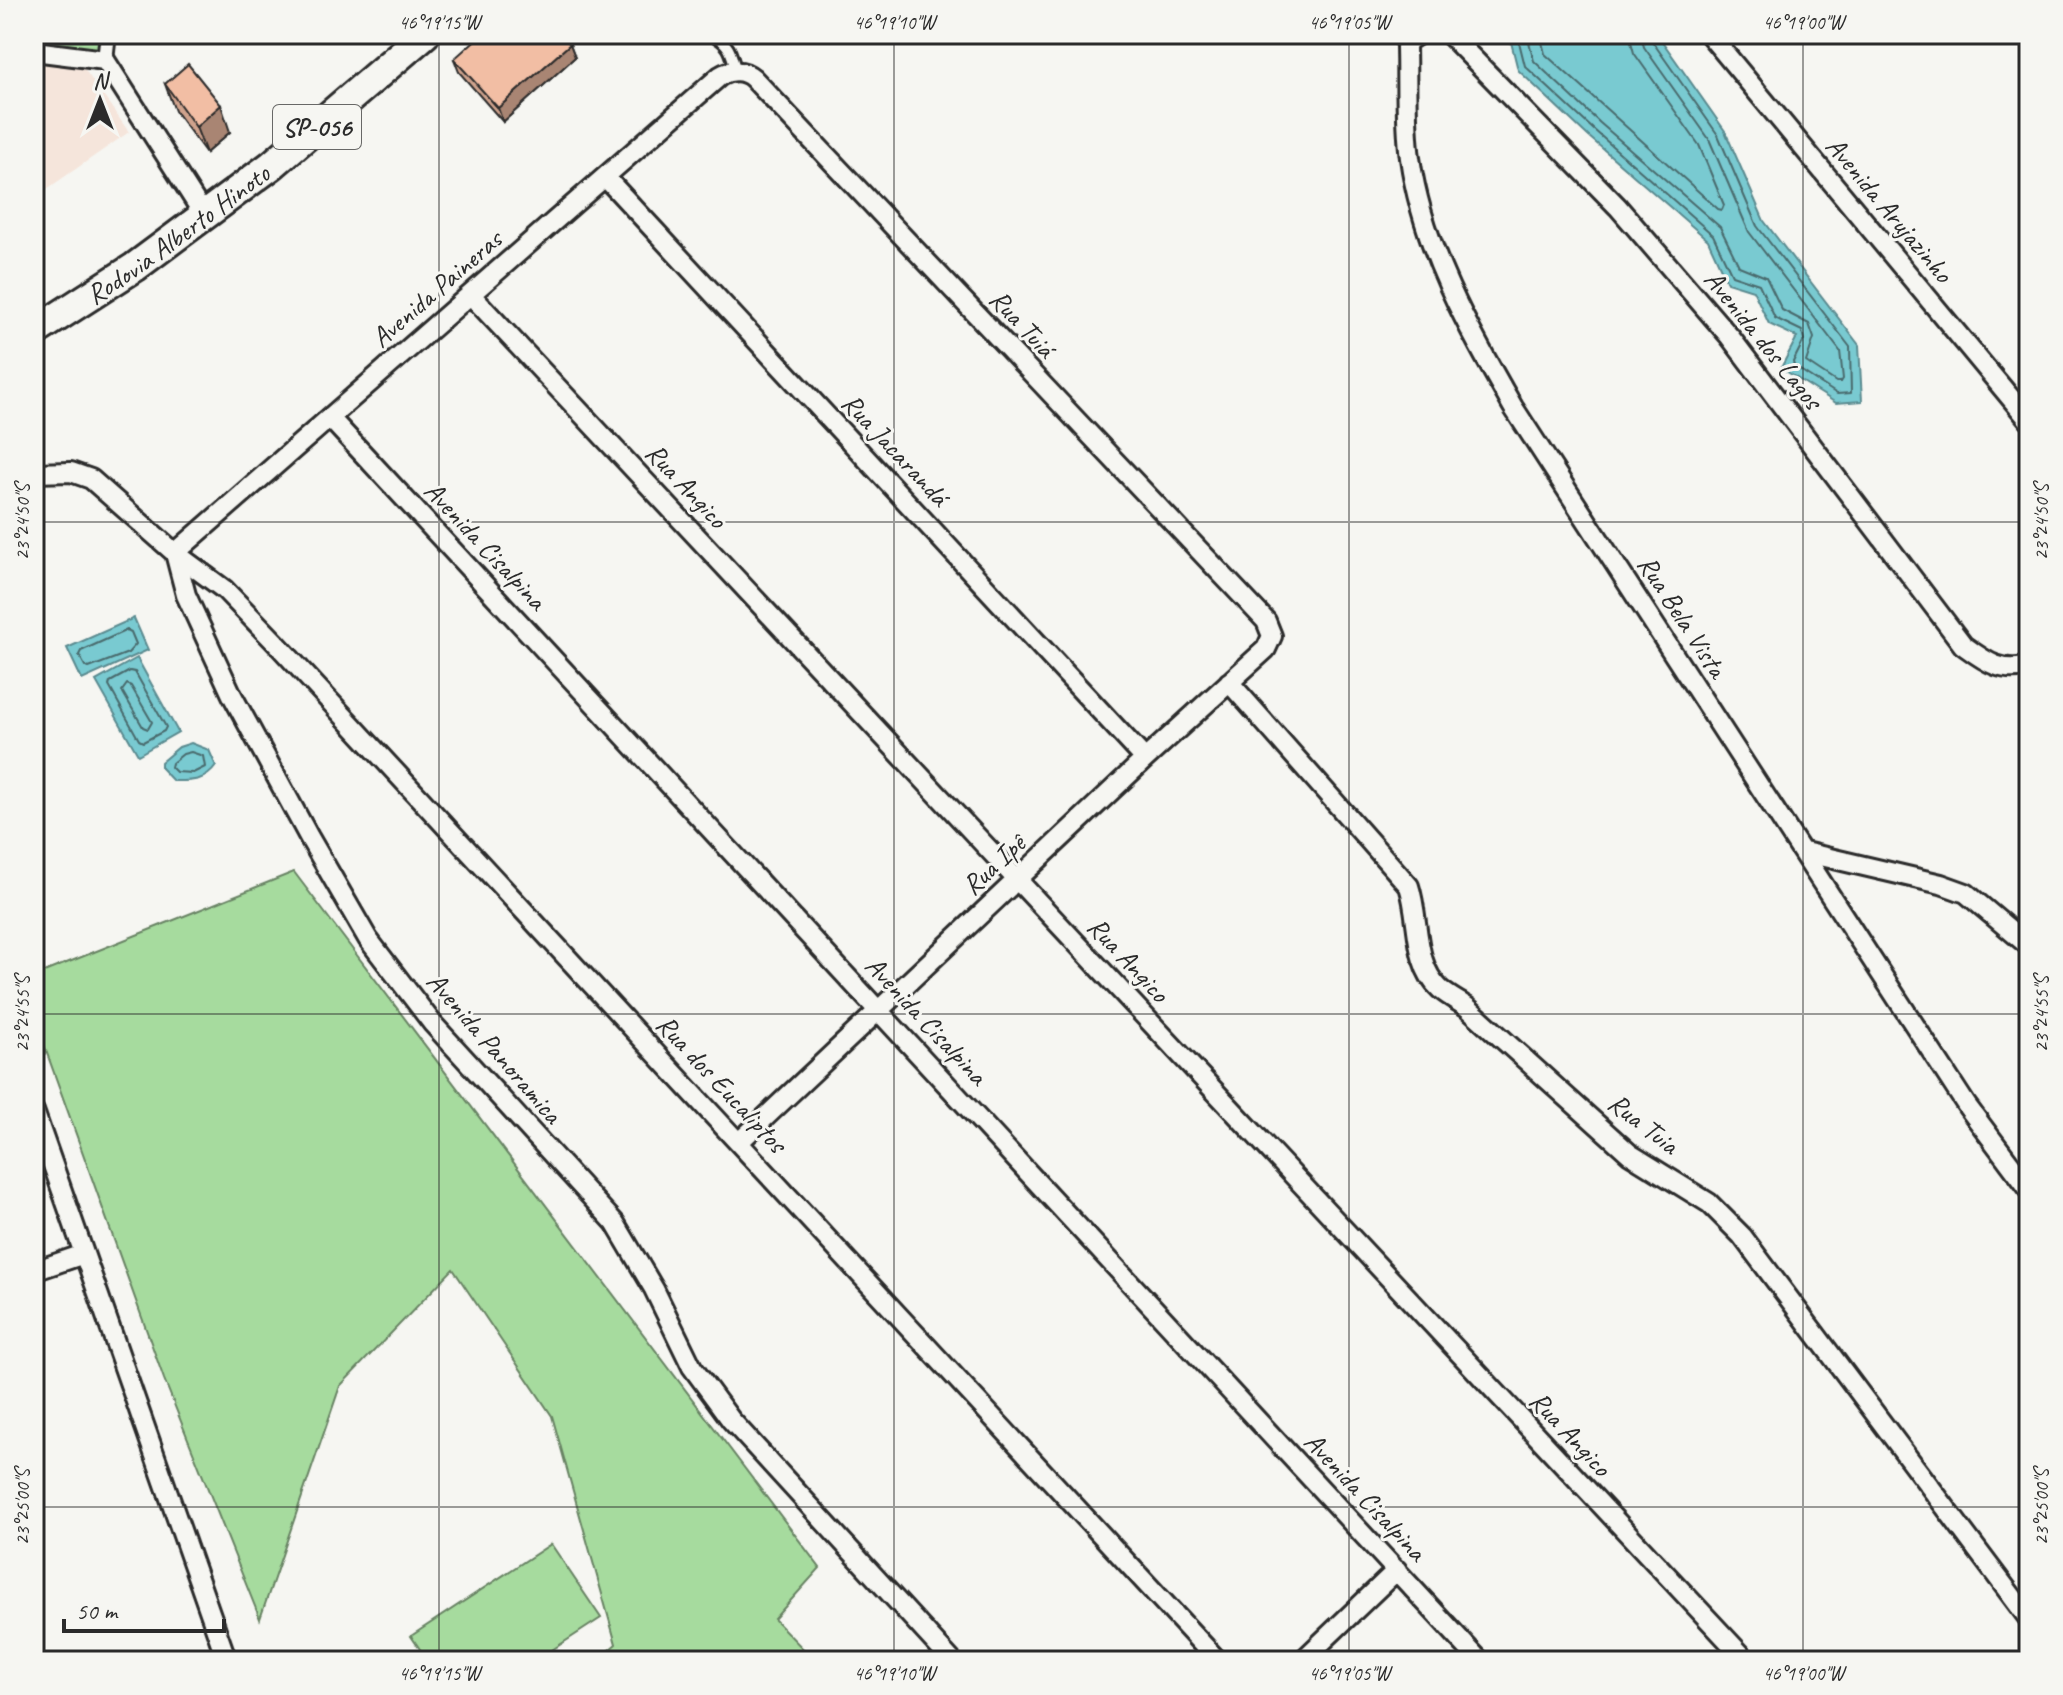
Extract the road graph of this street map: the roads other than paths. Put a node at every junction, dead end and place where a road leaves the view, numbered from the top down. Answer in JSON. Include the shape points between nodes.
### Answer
{"nodes":[{"id":1,"x":108,"y":34,"type":"edge"},
{"id":2,"x":425,"y":34,"type":"edge"},
{"id":3,"x":711,"y":34,"type":"edge"},
{"id":4,"x":1419,"y":34,"type":"edge"},
{"id":5,"x":1449,"y":34,"type":"edge"},
{"id":6,"x":1709,"y":34,"type":"edge"},
{"id":7,"x":34,"y":51,"type":"edge"},
{"id":8,"x":105,"y":60,"type":"junction"},
{"id":9,"x":736,"y":71,"type":"junction"},
{"id":10,"x":605,"y":177,"type":"junction"},
{"id":11,"x":204,"y":215,"type":"junction"},
{"id":12,"x":471,"y":295,"type":"junction"},
{"id":13,"x":34,"y":332,"type":"edge"},
{"id":14,"x":330,"y":418,"type":"junction"},
{"id":15,"x":2029,"y":420,"type":"edge"},
{"id":16,"x":34,"y":473,"type":"edge"},
{"id":17,"x":175,"y":553,"type":"junction"},
{"id":18,"x":1266,"y":621,"type":"joint"},
{"id":19,"x":2029,"y":666,"type":"edge"},
{"id":20,"x":1229,"y":682,"type":"junction"},
{"id":21,"x":1145,"y":759,"type":"junction"},
{"id":22,"x":1804,"y":852,"type":"junction"},
{"id":23,"x":1018,"y":879,"type":"junction"},
{"id":24,"x":2029,"y":946,"type":"edge"},
{"id":25,"x":880,"y":1010,"type":"junction"},
{"id":26,"x":34,"y":1111,"type":"edge"},
{"id":27,"x":739,"y":1142,"type":"junction"},
{"id":28,"x":2029,"y":1189,"type":"edge"},
{"id":29,"x":84,"y":1254,"type":"junction"},
{"id":30,"x":34,"y":1271,"type":"edge"},
{"id":31,"x":1397,"y":1570,"type":"junction"},
{"id":32,"x":2029,"y":1619,"type":"edge"},
{"id":33,"x":227,"y":1661,"type":"edge"},
{"id":34,"x":952,"y":1661,"type":"edge"},
{"id":35,"x":1218,"y":1661,"type":"edge"},
{"id":36,"x":1302,"y":1661,"type":"edge"},
{"id":37,"x":1480,"y":1661,"type":"edge"},
{"id":38,"x":1747,"y":1661,"type":"edge"}],
"edges":[{"from":1,"to":8,"type":"street"},
{"from":2,"to":11,"type":"main road","name":"Rodovia Alberto Hinoto","number":"SP-056","via":[[272,165]]},
{"from":3,"to":9,"type":"lane","via":[[730,48]]},
{"from":4,"to":22,"type":"street","name":"Rua Bela Vista","via":[[1406,47],[1410,155],[1420,209],[1441,270],[1513,407]]},
{"from":5,"to":19,"type":"street","name":"Avenida dos Lagos","via":[[1618,207],[1730,337],[1963,645],[1993,667]]},
{"from":6,"to":15,"type":"street","name":"Avenida Arujazinho"},
{"from":7,"to":8,"type":"street"},
{"from":8,"to":11,"type":"street"},
{"from":9,"to":10,"type":"street","name":"Avenida Paineras","via":[[720,76]]},
{"from":9,"to":18,"type":"street","name":"Rua Tuiá","via":[[753,78]]},
{"from":10,"to":12,"type":"street","name":"Avenida Paineras"},
{"from":10,"to":21,"type":"street","name":"Rua Jacarandá"},
{"from":11,"to":13,"type":"main road","name":"Rodovia Alberto Hinoto","number":"SP-056"},
{"from":12,"to":14,"type":"street","name":"Avenida Paineras"},
{"from":12,"to":23,"type":"street","name":"Rua Angico"},
{"from":14,"to":17,"type":"street","name":"Avenida Paineras"},
{"from":14,"to":25,"type":"street","name":"Avenida Cisalpina"},
{"from":16,"to":17,"type":"street","via":[[71,472],[91,479]]},
{"from":17,"to":27,"type":"street","name":"Rua dos Eucaliptos","via":[[256,621]]},
{"from":17,"to":34,"type":"street","name":"Avenida Panoramica","via":[[186,595],[232,695],[368,939],[433,1024],[615,1223],[692,1367],[731,1420]]},
{"from":18,"to":20,"type":"street","name":"Rua Ipê","via":[[1272,636],[1266,649]]},
{"from":20,"to":21,"type":"street","name":"Rua Ipê"},
{"from":20,"to":32,"type":"street","name":"Rua Tuia","via":[[1409,886],[1423,964],[1439,988],[1467,1007],[1630,1154],[1709,1203],[1742,1236]]},
{"from":21,"to":23,"type":"street","name":"Rua Ipê"},
{"from":22,"to":24,"type":"street","via":[[1966,893]]},
{"from":22,"to":28,"type":"street","name":"Rua Bela Vista","via":[[1967,1106]]},
{"from":23,"to":25,"type":"street","name":"Rua Ipê"},
{"from":23,"to":38,"type":"street","name":"Rua Angico"},
{"from":25,"to":27,"type":"street","name":"Rua Ipê"},
{"from":25,"to":31,"type":"street","name":"Avenida Cisalpina"},
{"from":26,"to":29,"type":"street"},
{"from":27,"to":35,"type":"street","name":"Rua dos Eucaliptos"},
{"from":29,"to":30,"type":"street"},
{"from":29,"to":33,"type":"street"},
{"from":31,"to":36,"type":"street"},
{"from":31,"to":37,"type":"street","name":"Avenida Cisalpina"}]}
